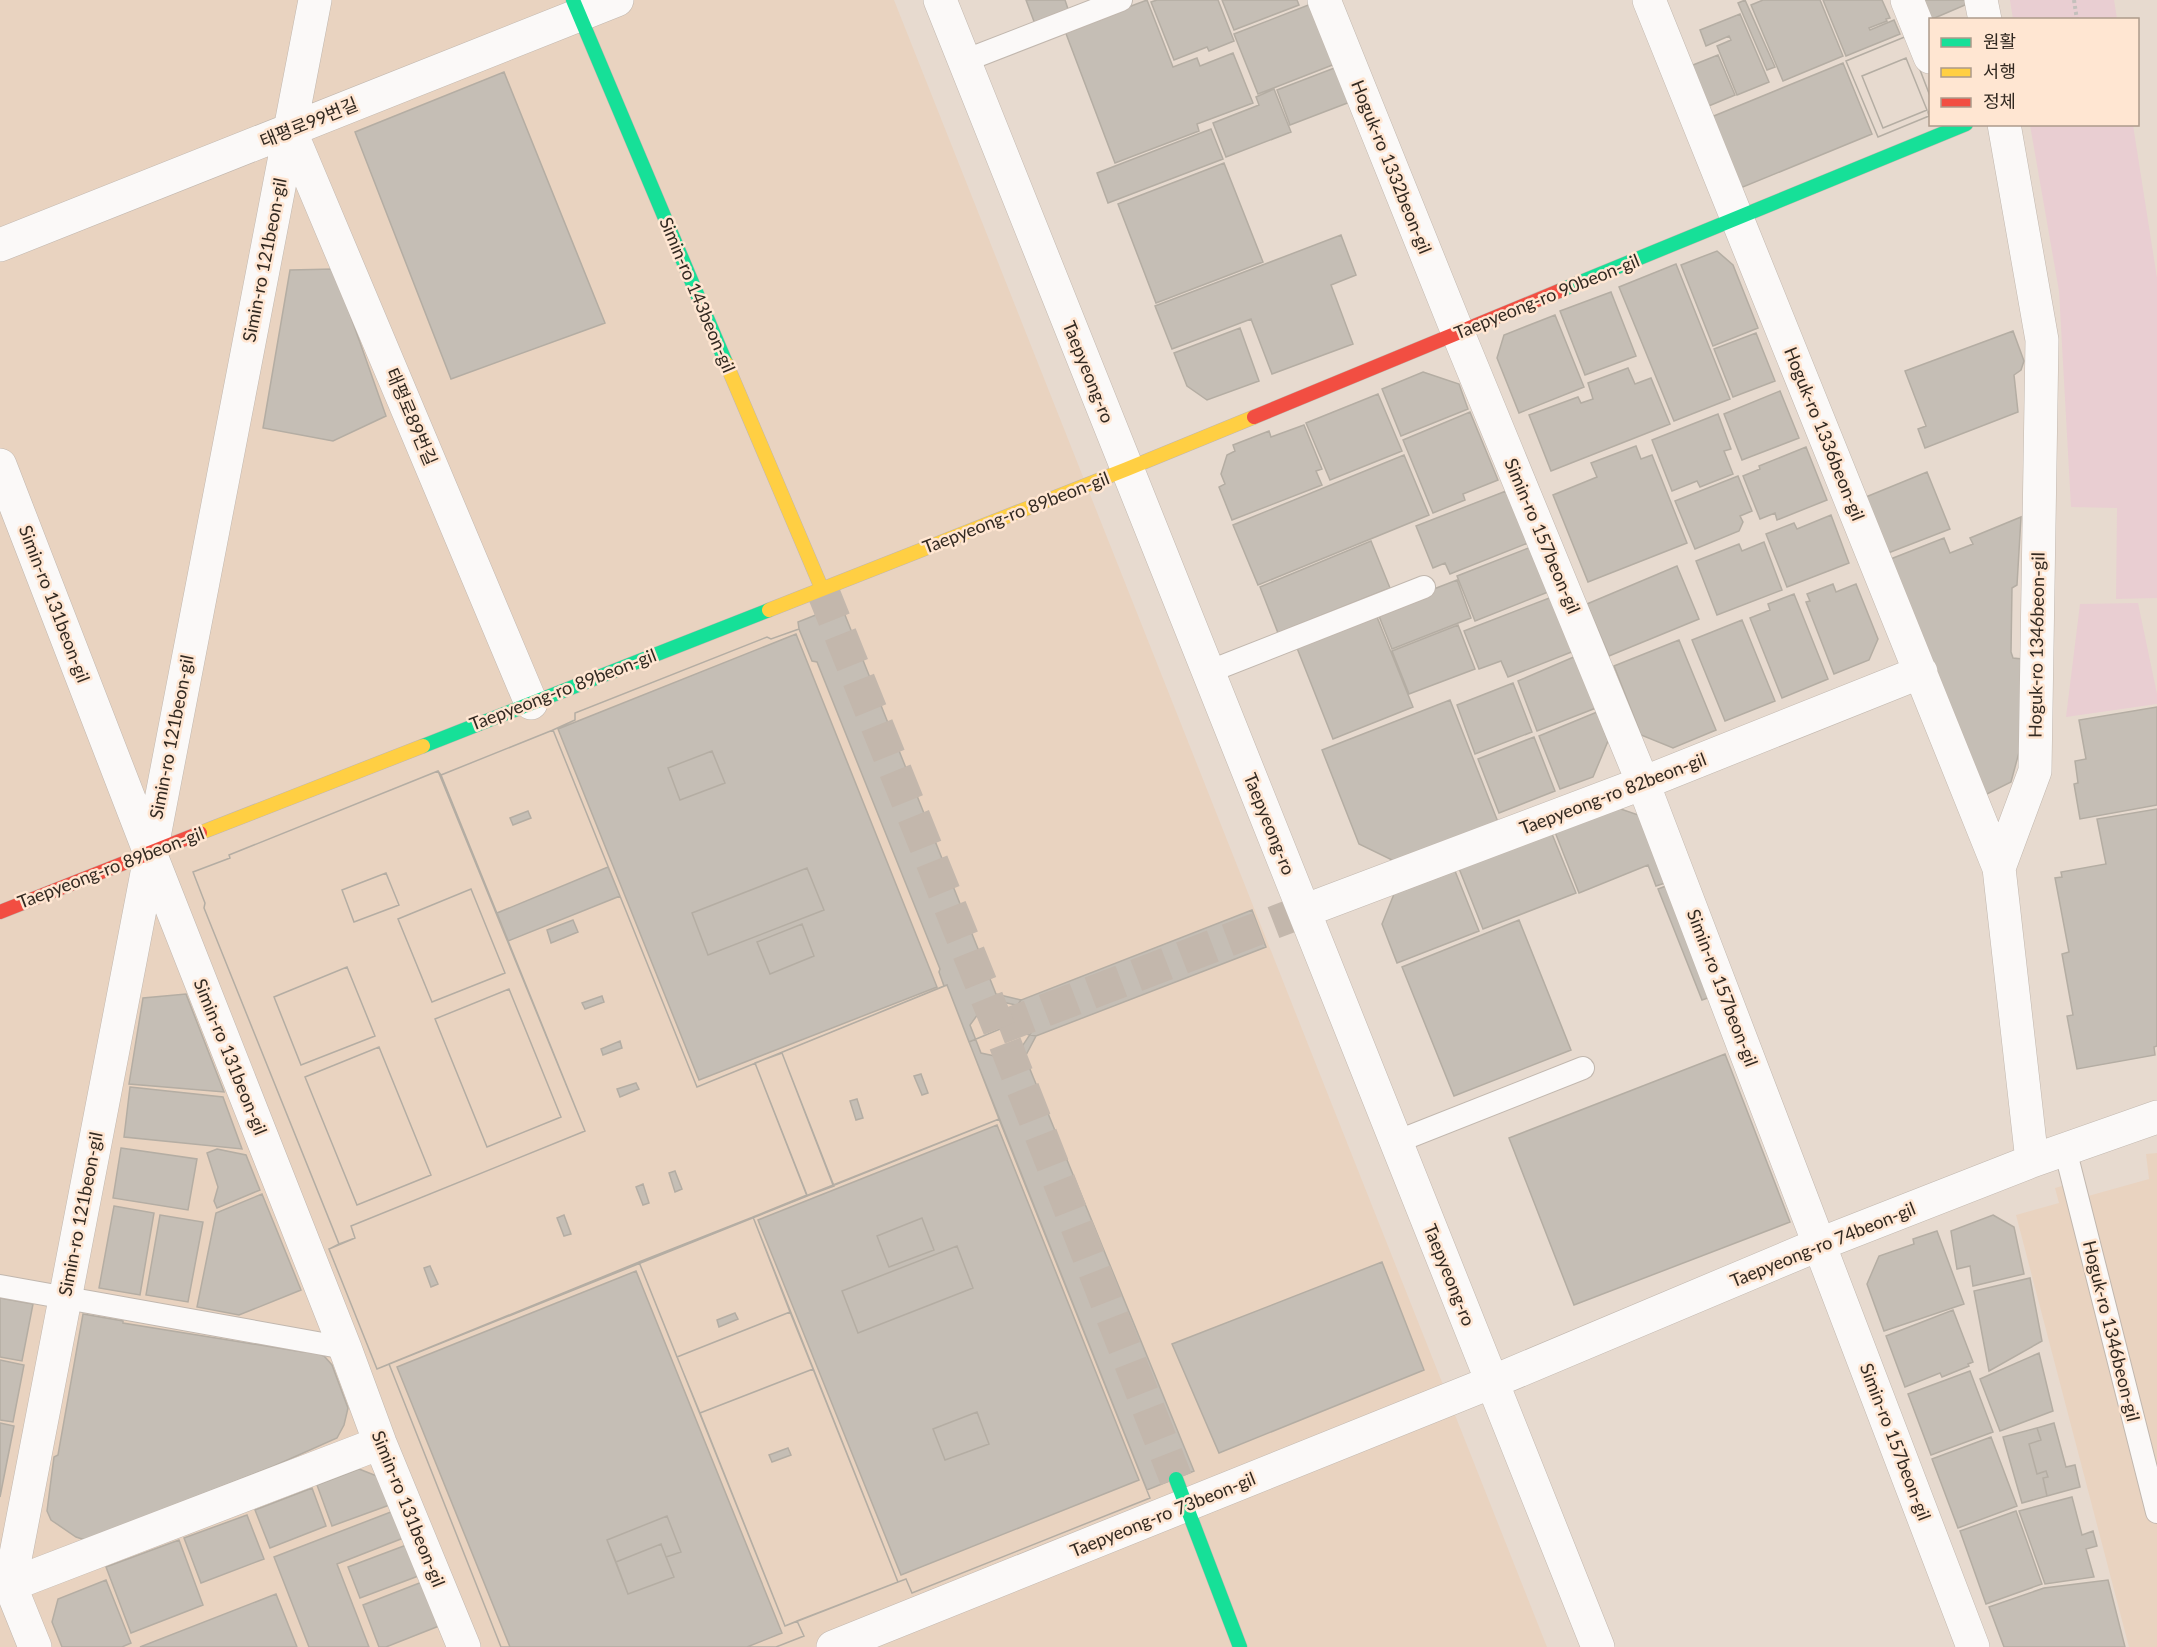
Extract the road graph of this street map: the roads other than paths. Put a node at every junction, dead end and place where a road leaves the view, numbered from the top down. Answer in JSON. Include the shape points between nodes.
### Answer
{"nodes":[{"id":1,"x":315,"y":0,"type":"edge"},
{"id":2,"x":617,"y":0,"type":"edge"},
{"id":3,"x":939,"y":0,"type":"edge"},
{"id":4,"x":1121,"y":0,"type":"edge"},
{"id":5,"x":1324,"y":0,"type":"edge"},
{"id":6,"x":1649,"y":0,"type":"edge"},
{"id":7,"x":1907,"y":0,"type":"edge"},
{"id":8,"x":1982,"y":0,"type":"edge"},
{"id":9,"x":576,"y":8,"type":"edge"},
{"id":10,"x":1985,"y":18,"type":"edge"},
{"id":11,"x":1929,"y":55,"type":"edge"},
{"id":12,"x":964,"y":61,"type":"junction"},
{"id":13,"x":1959,"y":126,"type":"edge"},
{"id":14,"x":2004,"y":126,"type":"edge"},
{"id":15,"x":290,"y":130,"type":"junction"},
{"id":16,"x":1737,"y":219,"type":"junction"},
{"id":17,"x":0,"y":245,"type":"edge"},
{"id":18,"x":1458,"y":333,"type":"junction"},
{"id":19,"x":0,"y":465,"type":"edge"},
{"id":20,"x":1127,"y":469,"type":"junction"},
{"id":21,"x":1424,"y":587,"type":"dead end"},
{"id":22,"x":822,"y":589,"type":"junction"},
{"id":23,"x":1208,"y":672,"type":"junction"},
{"id":24,"x":1921,"y":672,"type":"junction"},
{"id":25,"x":531,"y":703,"type":"junction"},
{"id":26,"x":1644,"y":783,"type":"junction"},
{"id":27,"x":150,"y":853,"type":"junction"},
{"id":28,"x":2000,"y":868,"type":"junction"},
{"id":29,"x":1304,"y":910,"type":"junction"},
{"id":30,"x":0,"y":912,"type":"edge"},
{"id":31,"x":1583,"y":1068,"type":"dead end"},
{"id":32,"x":2157,"y":1117,"type":"edge"},
{"id":33,"x":1396,"y":1142,"type":"junction"},
{"id":34,"x":2065,"y":1149,"type":"junction"},
{"id":35,"x":2032,"y":1161,"type":"junction"},
{"id":36,"x":1820,"y":1245,"type":"junction"},
{"id":37,"x":0,"y":1287,"type":"edge"},
{"id":38,"x":65,"y":1298,"type":"junction"},
{"id":39,"x":345,"y":1348,"type":"junction"},
{"id":40,"x":1492,"y":1382,"type":"junction"},
{"id":41,"x":380,"y":1443,"type":"junction"},
{"id":42,"x":1182,"y":1492,"type":"junction"},
{"id":43,"x":2157,"y":1512,"type":"edge"},
{"id":44,"x":5,"y":1584,"type":"edge"},
{"id":45,"x":35,"y":1647,"type":"edge"},
{"id":46,"x":464,"y":1647,"type":"edge"},
{"id":47,"x":833,"y":1647,"type":"edge"},
{"id":48,"x":1240,"y":1647,"type":"edge"},
{"id":49,"x":1598,"y":1647,"type":"edge"},
{"id":50,"x":1973,"y":1647,"type":"edge"}],
"edges":[{"from":1,"to":15,"type":"street","name":"Simin-ro 121beon-gil"},
{"from":2,"to":9,"type":"street","name":"태평로99번길"},
{"from":3,"to":12,"type":"street","name":"Taepyeong-ro"},
{"from":4,"to":12,"type":"lane"},
{"from":5,"to":18,"type":"street","name":"Hoguk-ro 1332beon-gil"},
{"from":6,"to":16,"type":"street","name":"Hoguk-ro 1336beon-gil"},
{"from":7,"to":11,"type":"street"},
{"from":8,"to":10,"type":"street"},
{"from":9,"to":15,"type":"street","name":"태평로99번길"},
{"from":9,"to":22,"type":"street","name":"Simin-ro 143beon-gil"},
{"from":12,"to":20,"type":"street","name":"Taepyeong-ro"},
{"from":13,"to":16,"type":"street","name":"Taepyeong-ro 90beon-gil"},
{"from":14,"to":28,"type":"street","name":"Hoguk-ro 1346beon-gil","via":[[2042,340],[2035,771]]},
{"from":15,"to":17,"type":"street","name":"태평로99번길"},
{"from":15,"to":25,"type":"street","name":"태평로89번길"},
{"from":15,"to":27,"type":"street","name":"Simin-ro 121beon-gil"},
{"from":16,"to":18,"type":"street","name":"Taepyeong-ro 90beon-gil"},
{"from":16,"to":24,"type":"street","name":"Hoguk-ro 1336beon-gil"},
{"from":18,"to":20,"type":"street","name":"Taepyeong-ro 90beon-gil"},
{"from":18,"to":26,"type":"street","name":"Simin-ro 157beon-gil"},
{"from":19,"to":27,"type":"street","name":"Simin-ro 131beon-gil"},
{"from":20,"to":22,"type":"street","name":"Taepyeong-ro 89beon-gil"},
{"from":20,"to":23,"type":"street","name":"Taepyeong-ro"},
{"from":21,"to":23,"type":"lane"},
{"from":22,"to":25,"type":"street","name":"Taepyeong-ro 89beon-gil"},
{"from":23,"to":29,"type":"street","name":"Taepyeong-ro"},
{"from":24,"to":26,"type":"street","name":"Taepyeong-ro 82beon-gil"},
{"from":24,"to":28,"type":"street","name":"Hoguk-ro 1336beon-gil"},
{"from":25,"to":27,"type":"street","name":"Taepyeong-ro 89beon-gil"},
{"from":26,"to":29,"type":"street","name":"Taepyeong-ro 82beon-gil"},
{"from":26,"to":36,"type":"street","name":"Simin-ro 157beon-gil"},
{"from":27,"to":30,"type":"street","name":"Taepyeong-ro 89beon-gil"},
{"from":27,"to":38,"type":"street","name":"Simin-ro 121beon-gil"},
{"from":27,"to":39,"type":"street","name":"Simin-ro 131beon-gil"},
{"from":28,"to":35,"type":"street","name":"Hoguk-ro 1346beon-gil"},
{"from":29,"to":33,"type":"street","name":"Taepyeong-ro"},
{"from":31,"to":33,"type":"lane"},
{"from":32,"to":34,"type":"street","name":"Taepyeong-ro 74beon-gil"},
{"from":33,"to":40,"type":"street","name":"Taepyeong-ro"},
{"from":34,"to":35,"type":"street","name":"Taepyeong-ro 74beon-gil"},
{"from":34,"to":43,"type":"lane","name":"Hoguk-ro 1346beon-gil"},
{"from":35,"to":36,"type":"street","name":"Taepyeong-ro 74beon-gil"},
{"from":36,"to":40,"type":"street","name":"Taepyeong-ro 74beon-gil"},
{"from":36,"to":50,"type":"street","name":"Simin-ro 157beon-gil"},
{"from":37,"to":38,"type":"lane"},
{"from":38,"to":39,"type":"lane"},
{"from":38,"to":44,"type":"street","name":"Simin-ro 121beon-gil"},
{"from":39,"to":41,"type":"street","name":"Simin-ro 131beon-gil"},
{"from":40,"to":42,"type":"street","name":"Taepyeong-ro 73beon-gil"},
{"from":40,"to":49,"type":"street","name":"Taepyeong-ro"},
{"from":41,"to":44,"type":"street"},
{"from":41,"to":46,"type":"street","name":"Simin-ro 131beon-gil"},
{"from":42,"to":47,"type":"street","name":"Taepyeong-ro 73beon-gil"},
{"from":42,"to":48,"type":"street"},
{"from":44,"to":45,"type":"street"}]}
